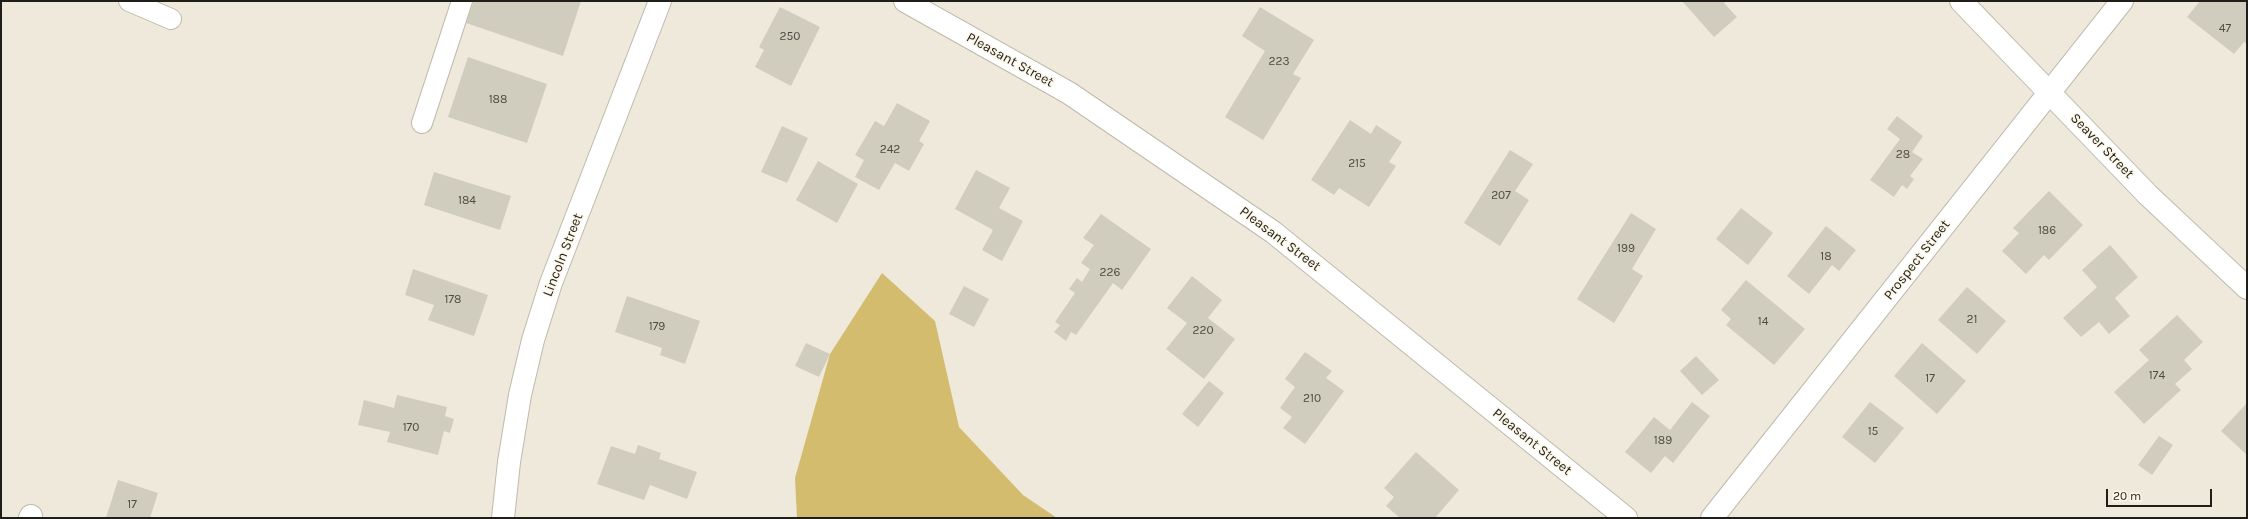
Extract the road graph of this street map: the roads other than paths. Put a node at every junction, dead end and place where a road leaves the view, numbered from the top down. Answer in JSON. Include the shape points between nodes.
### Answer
{"nodes":[{"id":1,"x":129,"y":1,"type":"edge"},
{"id":2,"x":462,"y":1,"type":"edge"},
{"id":3,"x":660,"y":1,"type":"edge"},
{"id":4,"x":905,"y":1,"type":"edge"},
{"id":5,"x":1961,"y":1,"type":"edge"},
{"id":6,"x":2122,"y":1,"type":"edge"},
{"id":7,"x":170,"y":19,"type":"dead end"},
{"id":8,"x":2050,"y":91,"type":"junction"},
{"id":9,"x":422,"y":123,"type":"dead end"},
{"id":10,"x":2247,"y":288,"type":"edge"},
{"id":11,"x":503,"y":518,"type":"edge"},
{"id":12,"x":1626,"y":518,"type":"edge"},
{"id":13,"x":1712,"y":518,"type":"edge"}],
"edges":[{"from":1,"to":7,"type":"lane"},
{"from":2,"to":9,"type":"lane"},
{"from":3,"to":11,"type":"street","name":"Lincoln Street","via":[[551,283],[533,340],[518,410]]},
{"from":4,"to":12,"type":"street","name":"Pleasant Street","via":[[1069,93],[1274,232]]},
{"from":5,"to":8,"type":"street","name":"Seaver Street"},
{"from":6,"to":8,"type":"street","name":"Prospect Street"},
{"from":8,"to":10,"type":"street","name":"Seaver Street","via":[[2148,195]]},
{"from":8,"to":13,"type":"street","name":"Prospect Street"}]}
